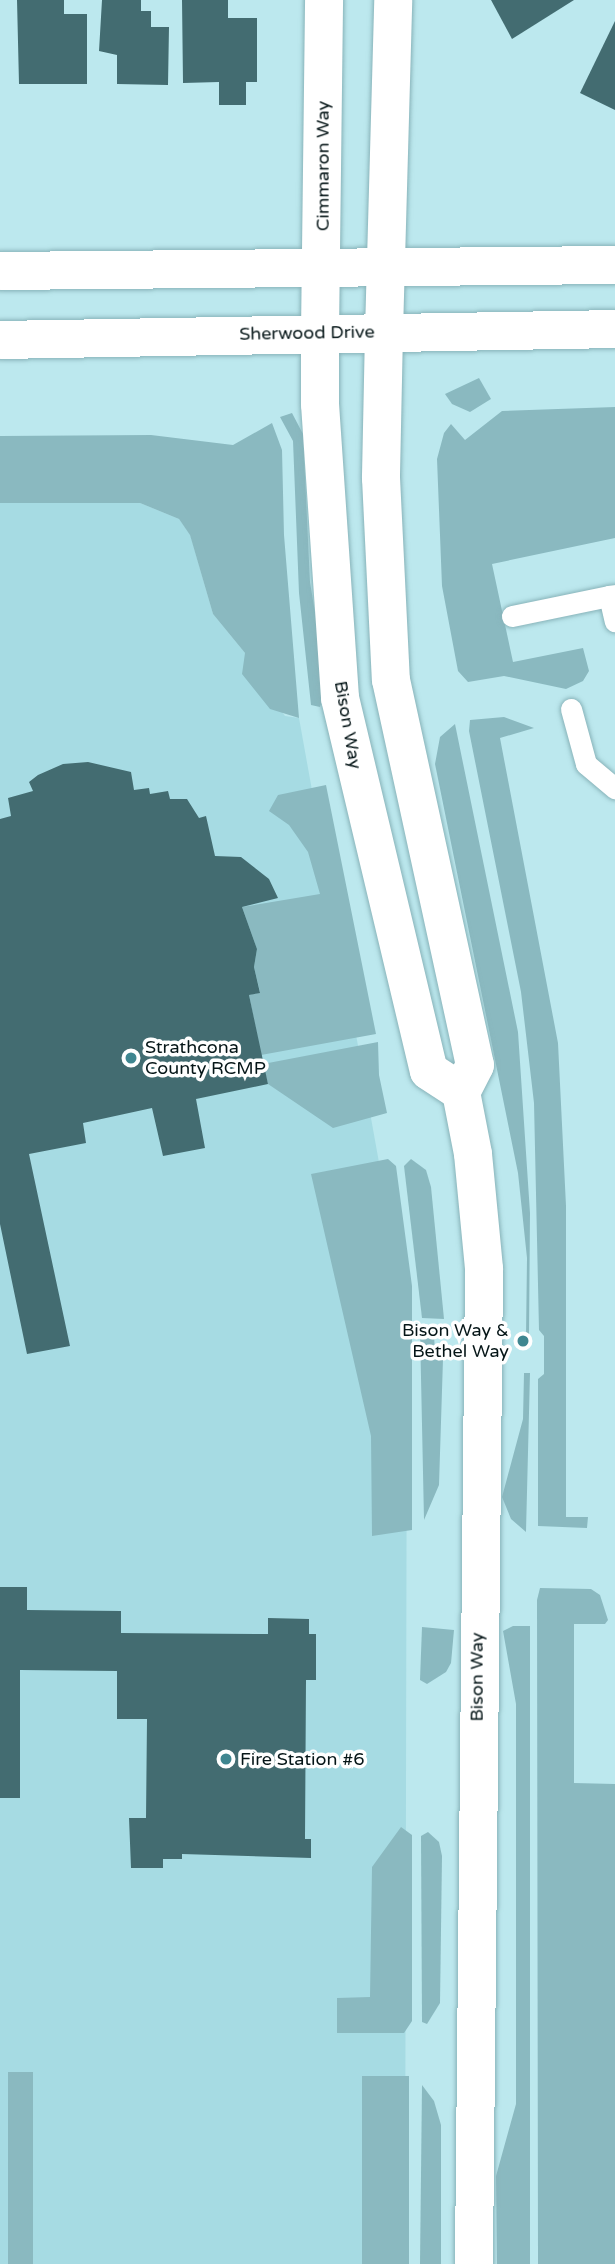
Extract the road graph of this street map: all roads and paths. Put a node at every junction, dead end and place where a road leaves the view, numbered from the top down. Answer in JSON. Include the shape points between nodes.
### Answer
{"nodes":[{"id":1,"x":324,"y":0,"type":"edge"},
{"id":2,"x":393,"y":0,"type":"edge"},
{"id":3,"x":615,"y":265,"type":"edge"},
{"id":4,"x":387,"y":268,"type":"junction"},
{"id":5,"x":322,"y":269,"type":"junction"},
{"id":6,"x":0,"y":271,"type":"edge"},
{"id":7,"x":615,"y":329,"type":"edge"},
{"id":8,"x":384,"y":331,"type":"junction"},
{"id":9,"x":320,"y":333,"type":"junction"},
{"id":10,"x":0,"y":340,"type":"edge"},
{"id":11,"x":612,"y":596,"type":"edge"},
{"id":12,"x":512,"y":616,"type":"dead end"},
{"id":13,"x":615,"y":621,"type":"edge"},
{"id":14,"x":571,"y":709,"type":"dead end"},
{"id":15,"x":615,"y":788,"type":"edge"},
{"id":16,"x":461,"y":1092,"type":"junction"},
{"id":17,"x":474,"y":2264,"type":"edge"}],
"edges":[{"from":1,"to":5,"type":"street","name":"Cimmaron Way"},
{"from":2,"to":4,"type":"street"},
{"from":3,"to":4,"type":"street"},
{"from":4,"to":5,"type":"street"},
{"from":4,"to":8,"type":"street"},
{"from":5,"to":6,"type":"street"},
{"from":5,"to":9,"type":"street","name":"Cimmaron Way"},
{"from":7,"to":8,"type":"street","name":"Sherwood Drive"},
{"from":8,"to":9,"type":"street","name":"Sherwood Drive"},
{"from":8,"to":16,"type":"street","via":[[381,478],[391,680],[475,1065]]},
{"from":9,"to":10,"type":"street","name":"Sherwood Drive"},
{"from":9,"to":16,"type":"street","name":"Bison Way","via":[[320,404],[342,709],[429,1071]]},
{"from":11,"to":12,"type":"lane"},
{"from":11,"to":13,"type":"lane"},
{"from":14,"to":15,"type":"lane","via":[[586,764]]},
{"from":16,"to":17,"type":"street","name":"Bison Way","via":[[473,1154],[484,1269]]}]}
